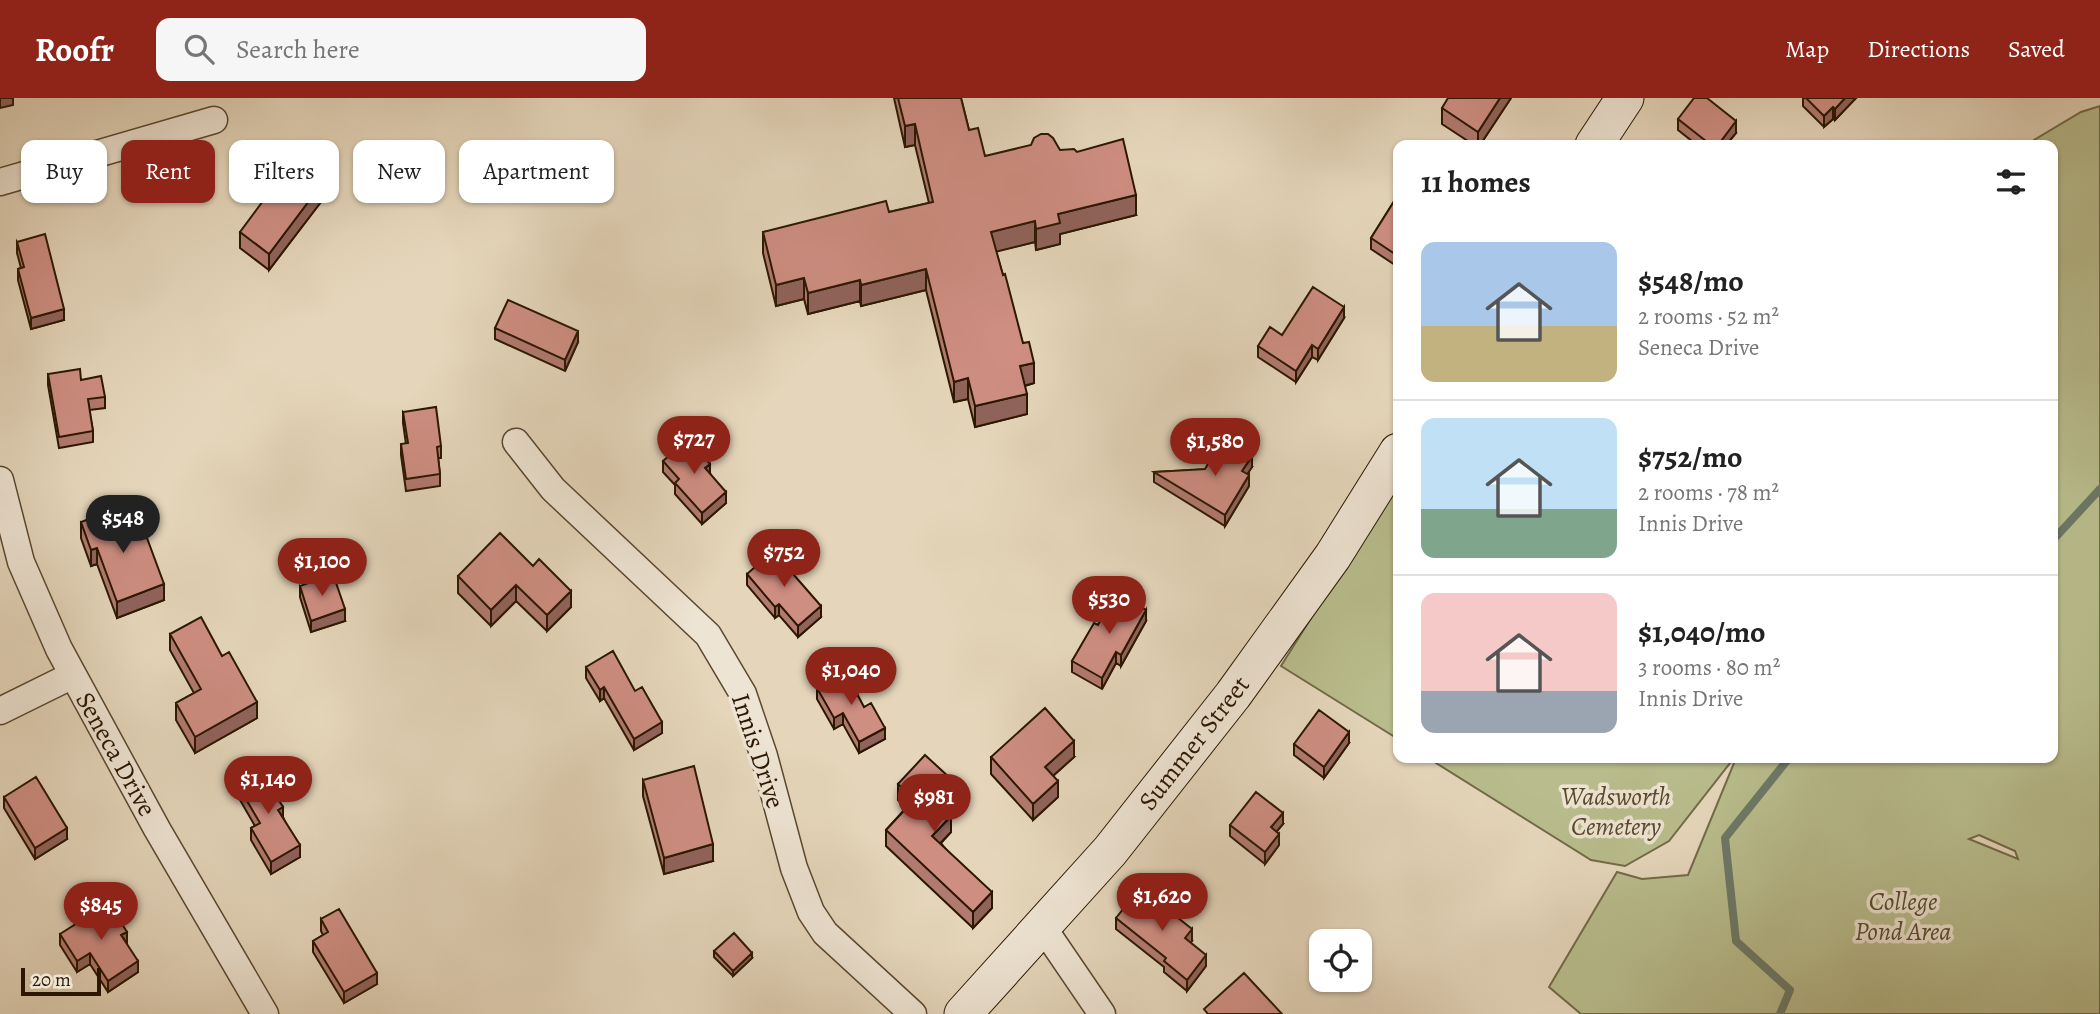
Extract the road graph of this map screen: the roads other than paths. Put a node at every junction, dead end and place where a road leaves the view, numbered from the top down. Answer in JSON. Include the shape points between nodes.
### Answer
{"nodes":[{"id":1,"x":1625,"y":98,"type":"edge"},
{"id":2,"x":214,"y":120,"type":"dead end"},
{"id":3,"x":1597,"y":140,"type":"edge"},
{"id":4,"x":0,"y":182,"type":"edge"},
{"id":5,"x":516,"y":442,"type":"dead end"},
{"id":6,"x":1393,"y":460,"type":"edge"},
{"id":7,"x":0,"y":480,"type":"edge"},
{"id":8,"x":73,"y":675,"type":"junction"},
{"id":9,"x":0,"y":711,"type":"edge"},
{"id":10,"x":1042,"y":926,"type":"junction"},
{"id":11,"x":265,"y":1014,"type":"edge"},
{"id":12,"x":913,"y":1014,"type":"edge"},
{"id":13,"x":963,"y":1014,"type":"edge"},
{"id":14,"x":1101,"y":1014,"type":"edge"}],
"edges":[{"from":1,"to":3,"type":"street"},
{"from":2,"to":4,"type":"street"},
{"from":5,"to":12,"type":"street","name":"Innis Drive","via":[[553,489],[708,635],[743,694],[811,912],[825,933]]},
{"from":6,"to":10,"type":"street","name":"Summer Street","via":[[1333,556],[1233,695],[1110,851]]},
{"from":7,"to":8,"type":"street","name":"Seneca Drive","via":[[21,562]]},
{"from":8,"to":9,"type":"street"},
{"from":8,"to":11,"type":"street","name":"Seneca Drive"},
{"from":10,"to":13,"type":"street","name":"Summer Street"},
{"from":10,"to":14,"type":"street"}]}
